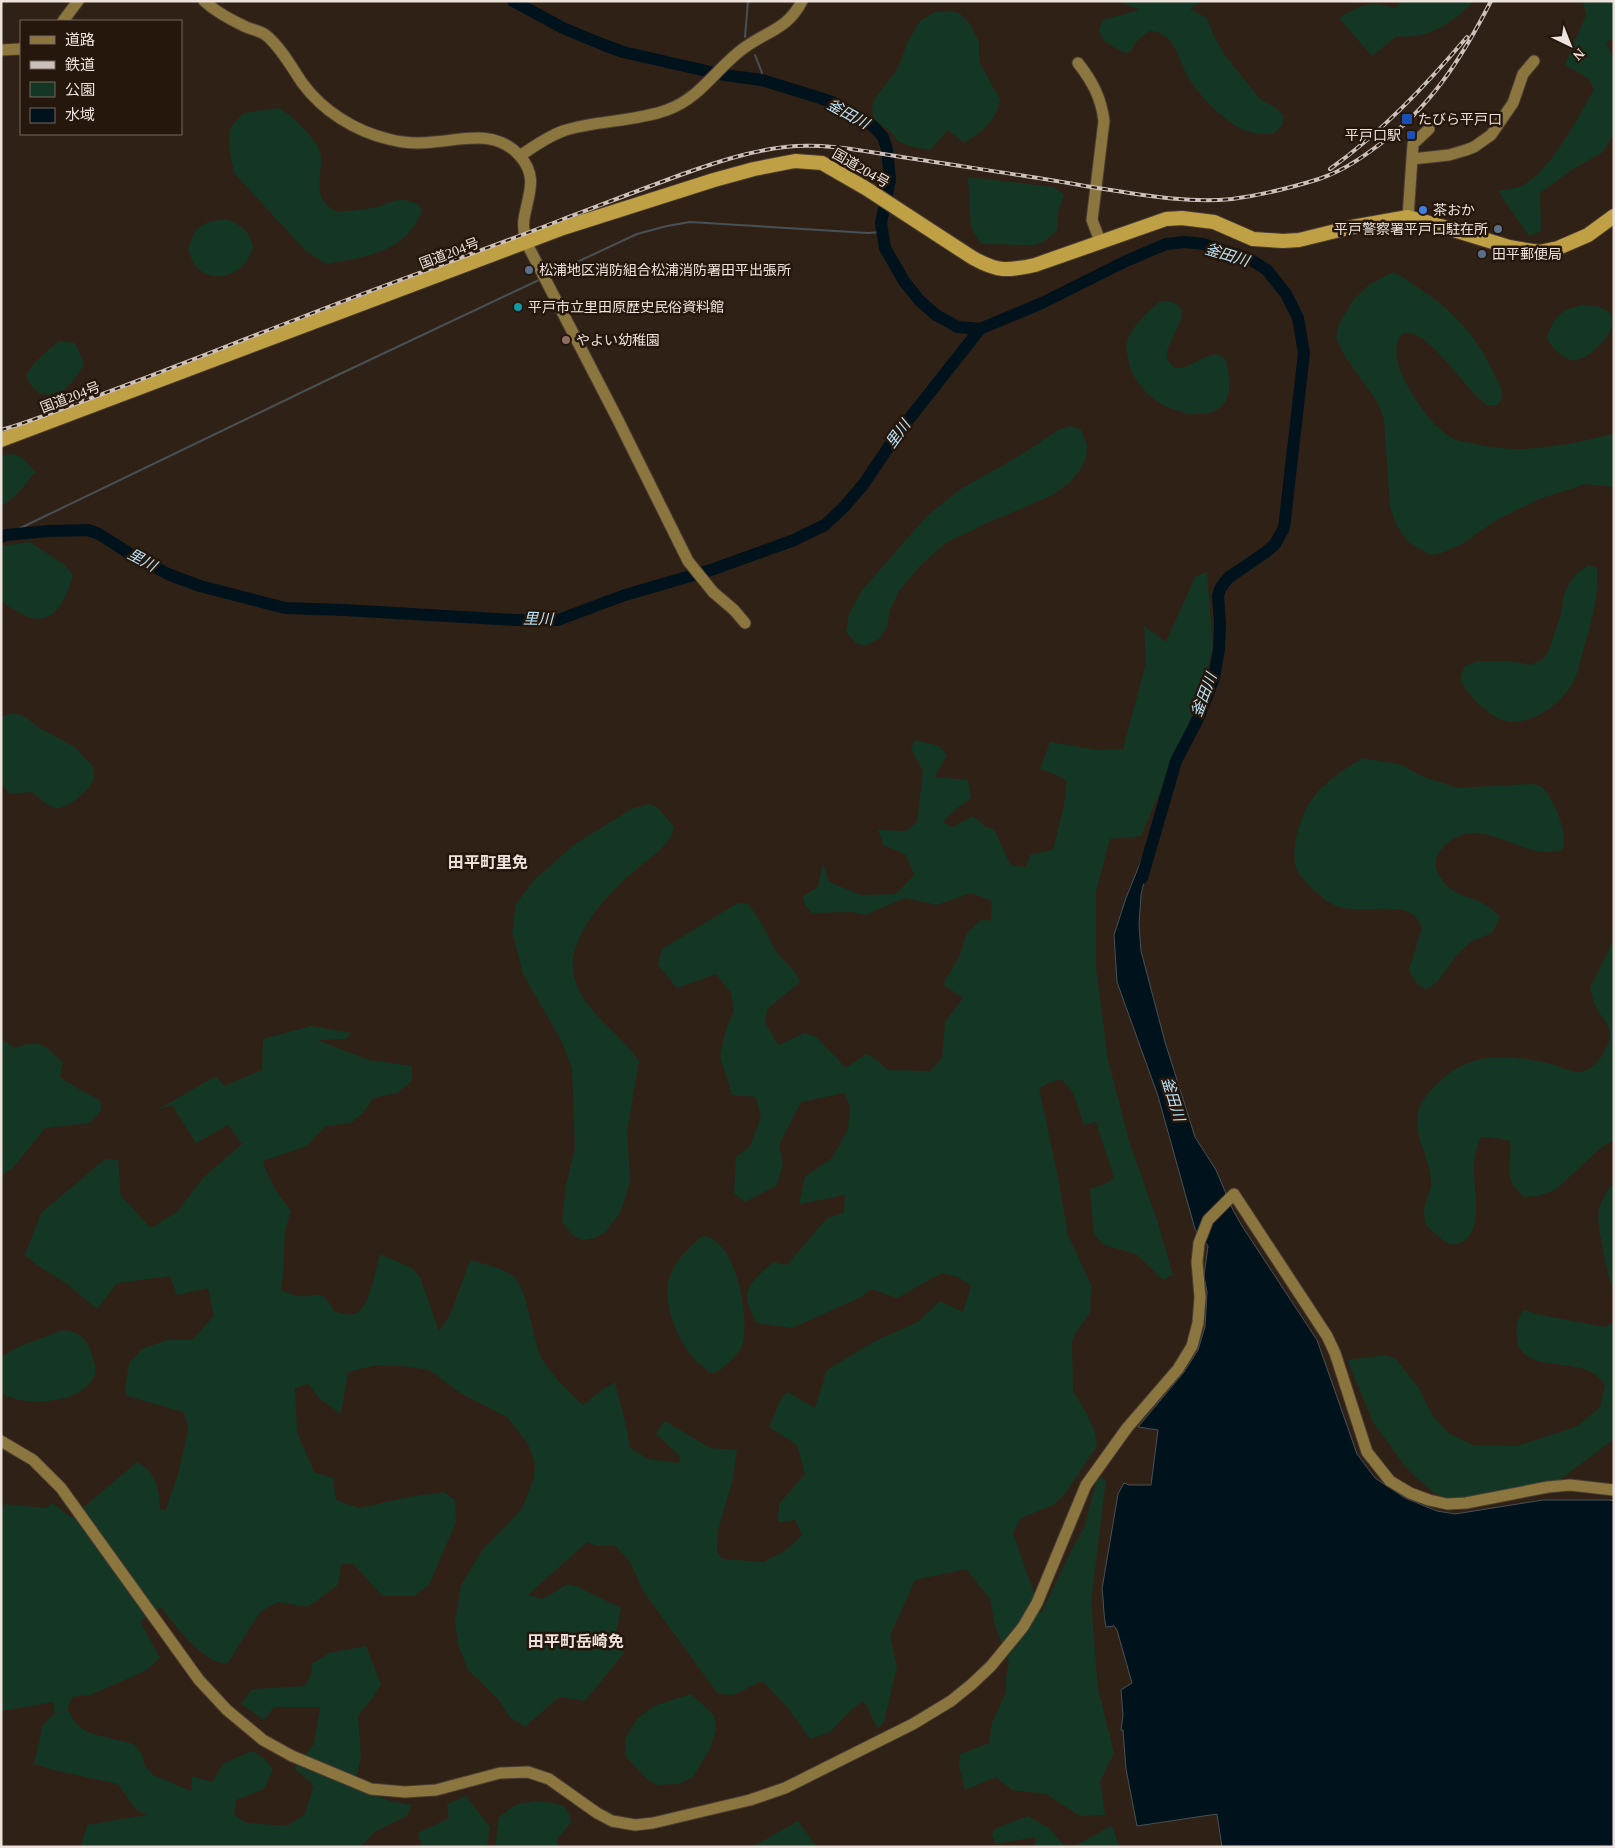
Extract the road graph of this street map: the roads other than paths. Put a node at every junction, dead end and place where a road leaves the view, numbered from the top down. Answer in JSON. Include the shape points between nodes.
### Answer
{"nodes":[{"id":1,"x":78,"y":1,"type":"edge"},
{"id":2,"x":204,"y":1,"type":"edge"},
{"id":3,"x":802,"y":1,"type":"edge"},
{"id":4,"x":64,"y":20,"type":"edge"},
{"id":5,"x":20,"y":49,"type":"edge"},
{"id":6,"x":1,"y":50,"type":"edge"},
{"id":7,"x":1534,"y":61,"type":"dead end"},
{"id":8,"x":1078,"y":63,"type":"dead end"},
{"id":9,"x":1429,"y":130,"type":"dead end"},
{"id":10,"x":520,"y":156,"type":"junction"},
{"id":11,"x":1412,"y":159,"type":"junction"},
{"id":12,"x":1614,"y":216,"type":"edge"},
{"id":13,"x":1408,"y":218,"type":"junction"},
{"id":14,"x":1100,"y":241,"type":"junction"},
{"id":15,"x":526,"y":242,"type":"junction"},
{"id":16,"x":1,"y":440,"type":"edge"},
{"id":17,"x":745,"y":623,"type":"dead end"},
{"id":18,"x":1,"y":1442,"type":"edge"},
{"id":19,"x":1614,"y":1490,"type":"edge"}],
"edges":[{"from":1,"to":4,"type":"street"},
{"from":2,"to":10,"type":"street","via":[[232,20],[265,34],[304,86],[344,121],[388,139],[414,143],[466,137],[491,140]]},
{"from":3,"to":10,"type":"street","via":[[783,26],[734,55],[696,94],[668,110],[564,131]]},
{"from":5,"to":6,"type":"street"},
{"from":7,"to":11,"type":"street","via":[[1523,74],[1513,103],[1491,135],[1466,150]]},
{"from":8,"to":14,"type":"street","via":[[1097,90],[1104,121],[1092,220]]},
{"from":9,"to":11,"type":"street","via":[[1413,144]]},
{"from":10,"to":15,"type":"street","via":[[530,172],[531,183],[524,221]]},
{"from":11,"to":13,"type":"street"},
{"from":12,"to":13,"type":"highway","name":"国道204号","via":[[1588,235],[1539,252],[1509,247]]},
{"from":13,"to":14,"type":"highway","name":"国道204号","via":[[1283,242],[1253,239],[1214,222],[1166,219]]},
{"from":14,"to":15,"type":"highway","name":"国道204号","via":[[1035,265],[1014,270],[990,268],[822,163],[795,161],[714,180]]},
{"from":15,"to":16,"type":"highway","name":"国道204号"},
{"from":15,"to":17,"type":"street","via":[[688,561],[713,592]]},
{"from":18,"to":19,"type":"street","via":[[33,1460],[61,1488],[198,1680],[263,1740],[292,1756],[371,1789],[436,1790],[494,1774],[528,1772],[549,1779],[612,1822],[635,1825],[750,1800],[785,1788],[913,1724],[951,1701],[991,1666],[1038,1603],[1086,1485],[1127,1428],[1178,1369],[1192,1346],[1200,1297],[1199,1243],[1208,1220],[1234,1194],[1327,1336],[1367,1452],[1390,1481],[1410,1493],[1447,1504],[1548,1487],[1590,1486]]}]}
